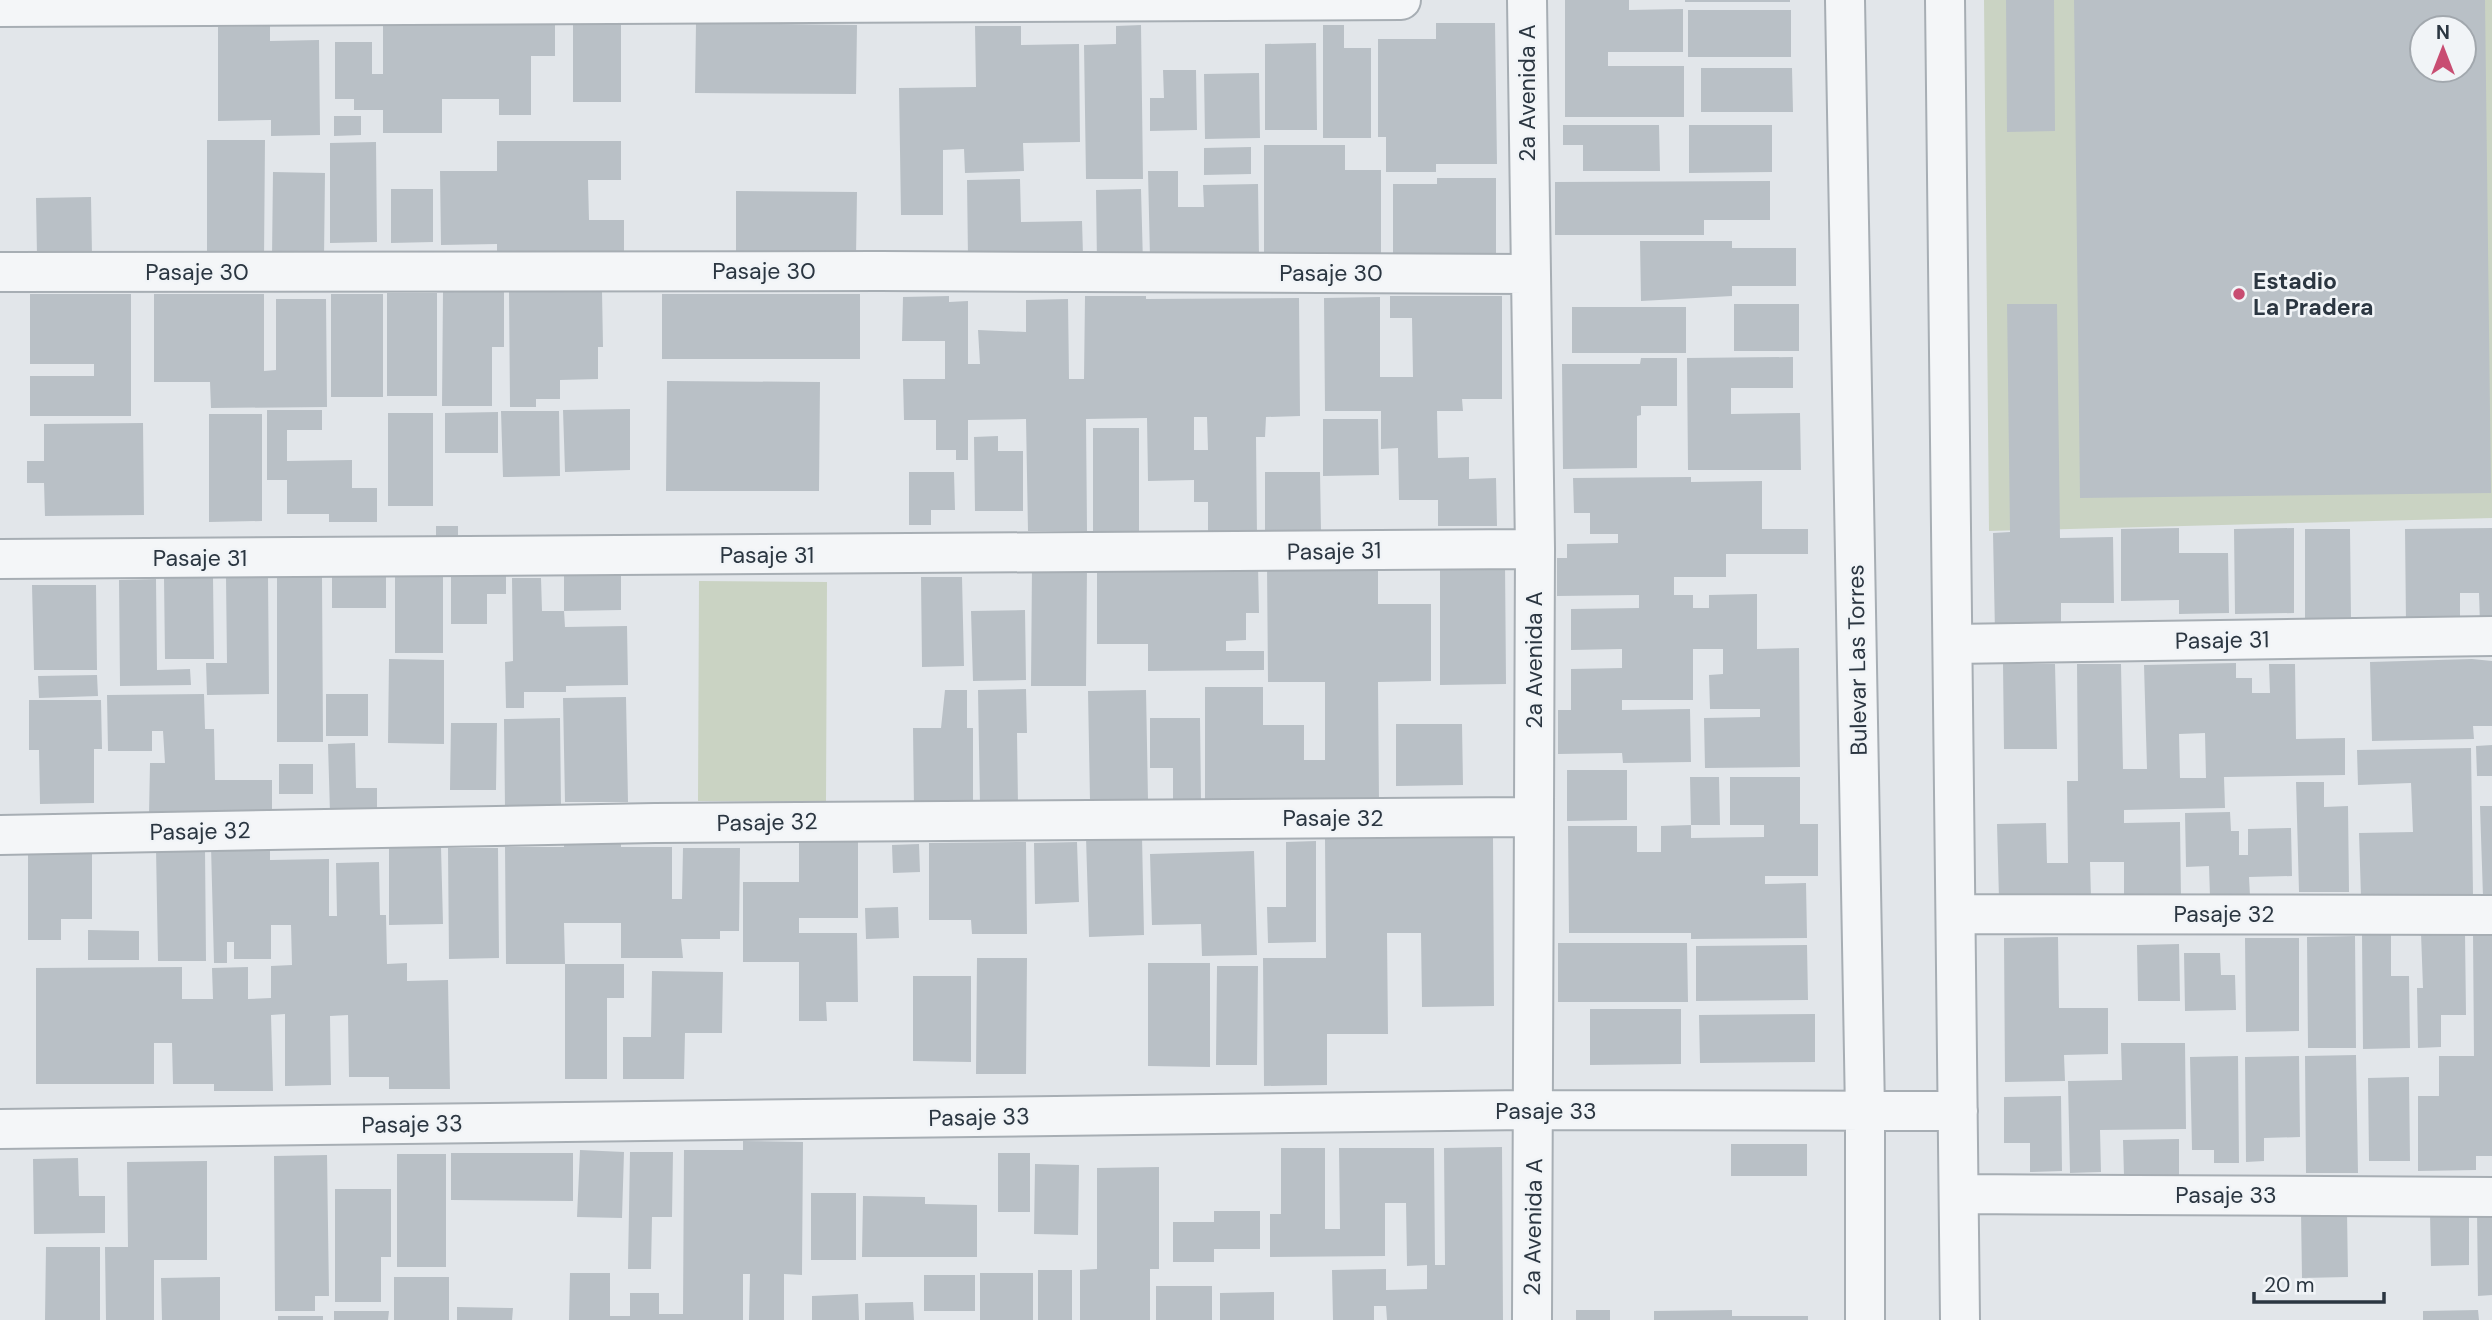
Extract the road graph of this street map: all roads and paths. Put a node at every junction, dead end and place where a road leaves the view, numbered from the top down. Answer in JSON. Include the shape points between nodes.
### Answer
{"nodes":[{"id":1,"x":1401,"y":0,"type":"edge"},
{"id":2,"x":1527,"y":0,"type":"edge"},
{"id":3,"x":1845,"y":0,"type":"edge"},
{"id":4,"x":1945,"y":0,"type":"edge"},
{"id":5,"x":0,"y":7,"type":"edge"},
{"id":6,"x":0,"y":272,"type":"edge"},
{"id":7,"x":1528,"y":274,"type":"junction"},
{"id":8,"x":1535,"y":550,"type":"junction"},
{"id":9,"x":0,"y":559,"type":"edge"},
{"id":10,"x":2492,"y":636,"type":"edge"},
{"id":11,"x":1953,"y":644,"type":"junction"},
{"id":12,"x":1533,"y":817,"type":"junction"},
{"id":13,"x":0,"y":835,"type":"edge"},
{"id":14,"x":1956,"y":914,"type":"junction"},
{"id":15,"x":2492,"y":915,"type":"edge"},
{"id":16,"x":1535,"y":1110,"type":"junction"},
{"id":17,"x":1865,"y":1111,"type":"junction"},
{"id":18,"x":1958,"y":1111,"type":"junction"},
{"id":19,"x":0,"y":1129,"type":"edge"},
{"id":20,"x":1959,"y":1194,"type":"junction"},
{"id":21,"x":2492,"y":1197,"type":"edge"},
{"id":22,"x":1532,"y":1320,"type":"edge"},
{"id":23,"x":1865,"y":1320,"type":"edge"},
{"id":24,"x":1961,"y":1320,"type":"edge"}],
"edges":[{"from":1,"to":5,"type":"street"},
{"from":2,"to":7,"type":"street","name":"2a Avenida A"},
{"from":3,"to":17,"type":"street","name":"Bulevar Las Torres"},
{"from":4,"to":11,"type":"street"},
{"from":6,"to":7,"type":"street","name":"Pasaje 30"},
{"from":7,"to":8,"type":"street","name":"2a Avenida A"},
{"from":8,"to":9,"type":"street","name":"Pasaje 31"},
{"from":8,"to":12,"type":"street","name":"2a Avenida A"},
{"from":10,"to":11,"type":"street","name":"Pasaje 31"},
{"from":11,"to":14,"type":"street"},
{"from":12,"to":13,"type":"street","name":"Pasaje 32","via":[[696,822]]},
{"from":12,"to":16,"type":"street","name":"2a Avenida A"},
{"from":14,"to":15,"type":"street","name":"Pasaje 32"},
{"from":14,"to":18,"type":"street"},
{"from":16,"to":17,"type":"street","name":"Pasaje 33"},
{"from":16,"to":19,"type":"street","name":"Pasaje 33"},
{"from":16,"to":22,"type":"street","name":"2a Avenida A"},
{"from":17,"to":18,"type":"street","name":"Pasaje 33"},
{"from":17,"to":23,"type":"street","name":"Bulevar Las Torres"},
{"from":18,"to":20,"type":"street"},
{"from":20,"to":21,"type":"street","name":"Pasaje 33"},
{"from":20,"to":24,"type":"street"}]}
